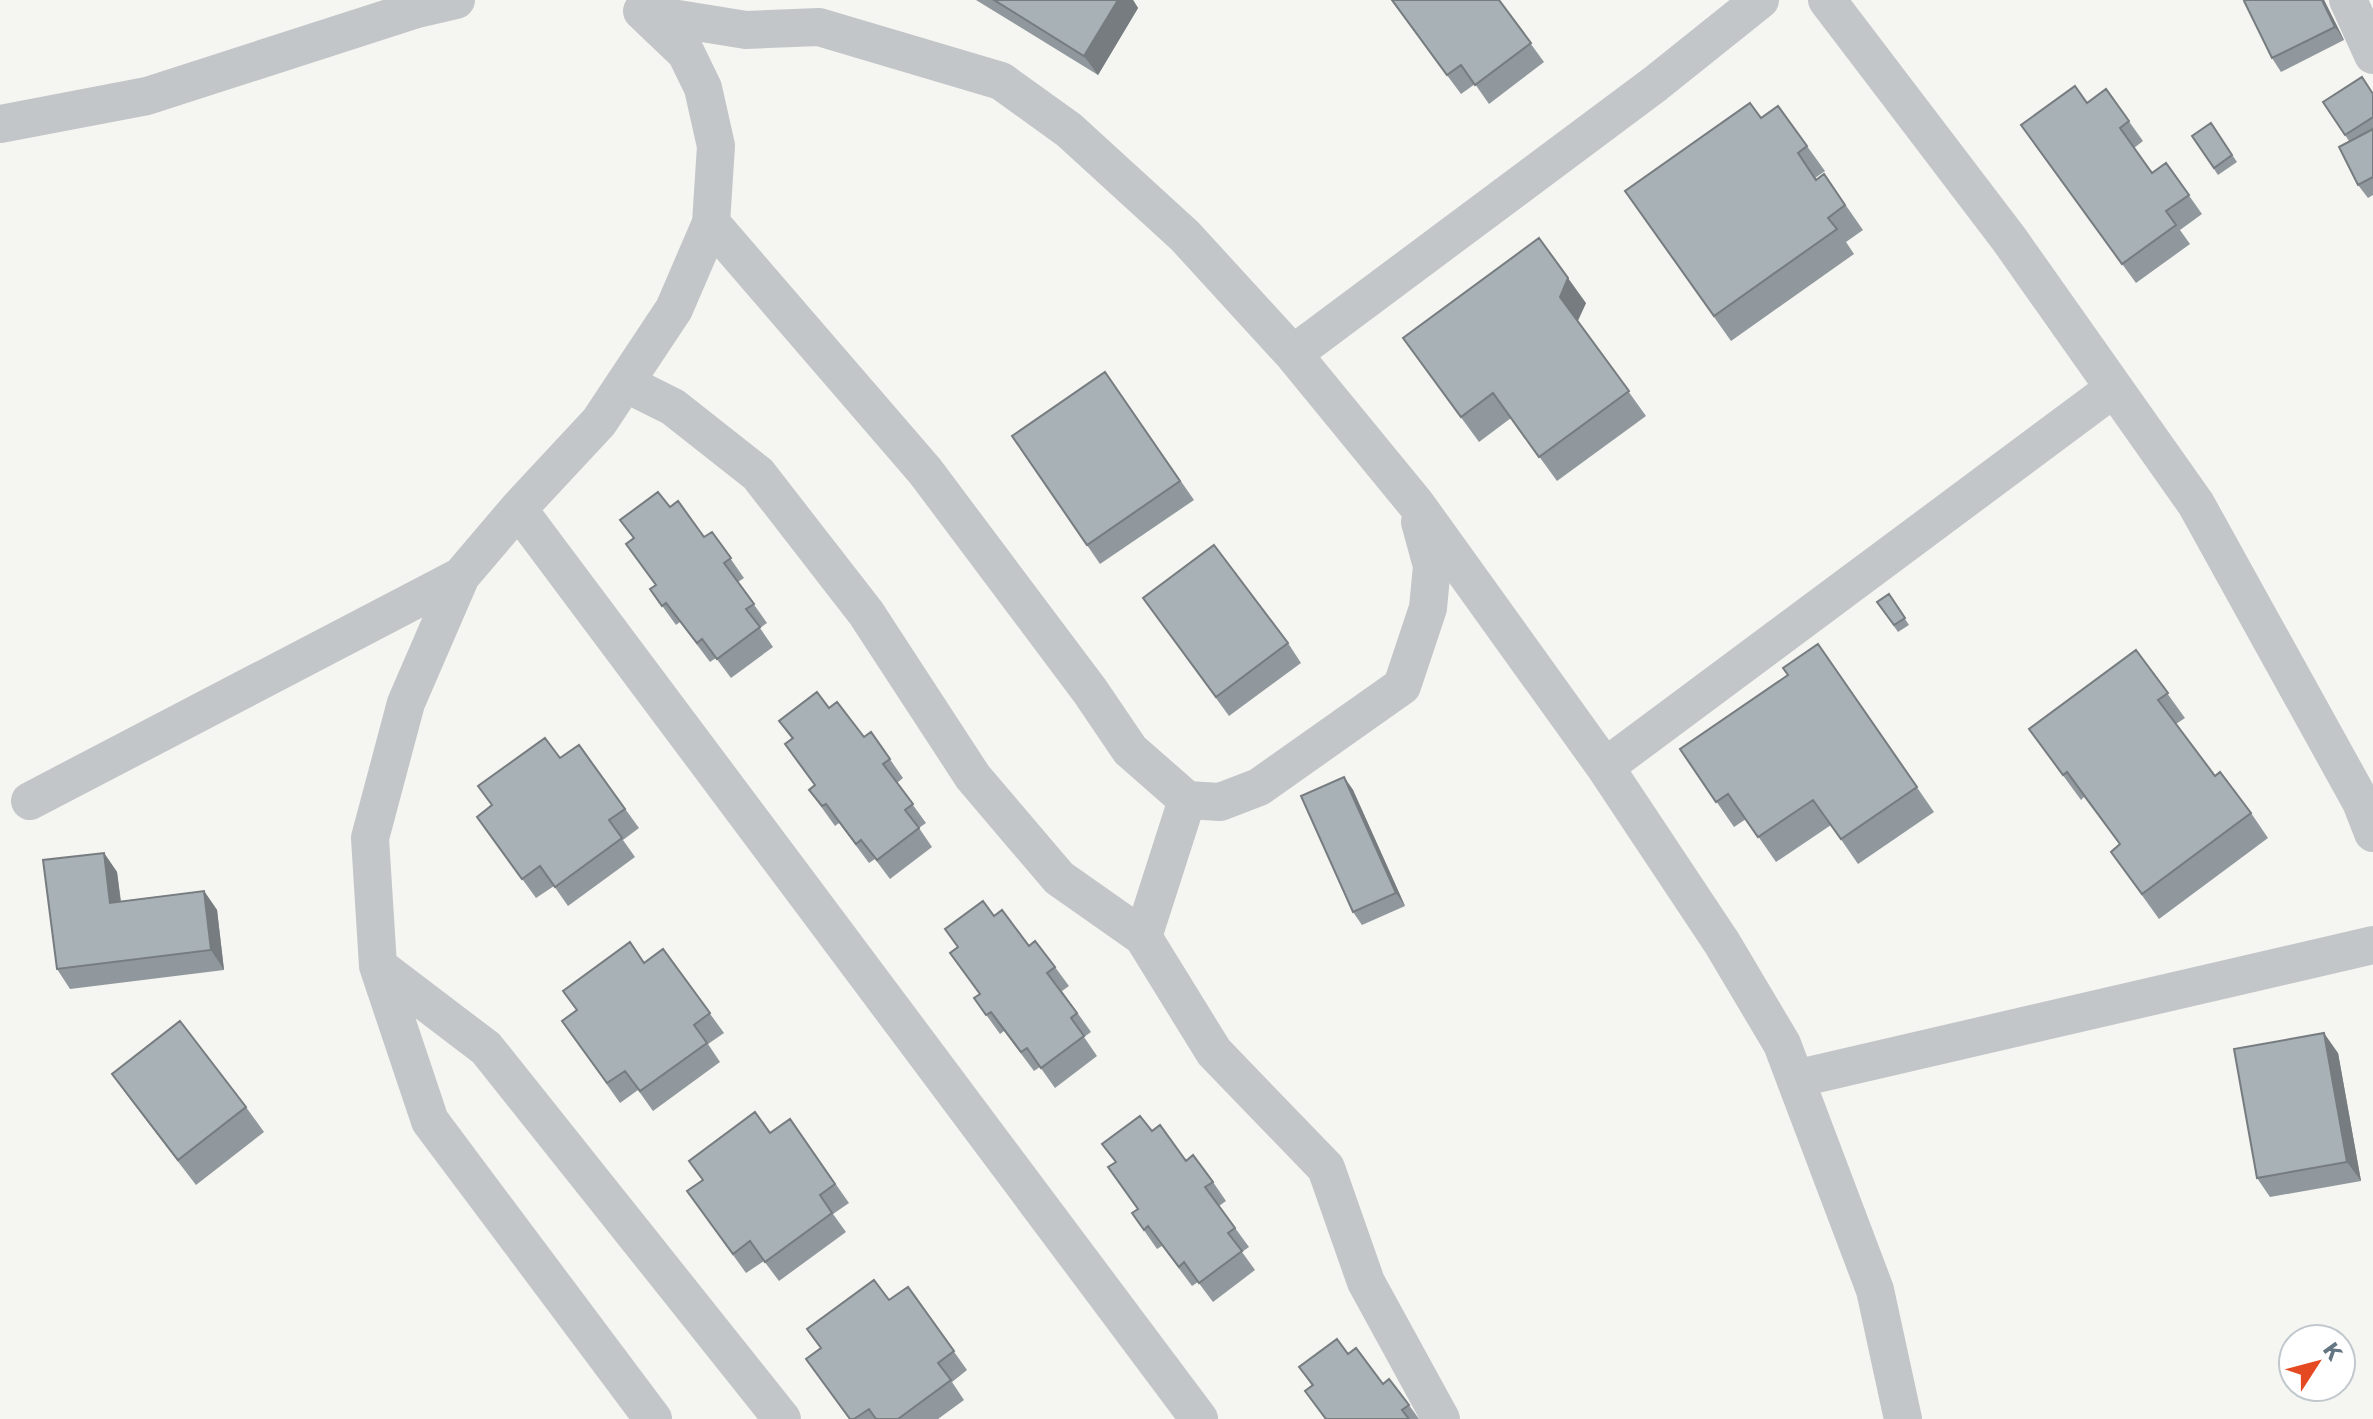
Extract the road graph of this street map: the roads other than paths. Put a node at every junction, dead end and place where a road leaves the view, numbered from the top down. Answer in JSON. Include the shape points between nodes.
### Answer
{"nodes":[{"id":1,"x":456,"y":0,"type":"edge"},
{"id":2,"x":1760,"y":0,"type":"edge"},
{"id":3,"x":1827,"y":0,"type":"edge"},
{"id":4,"x":2348,"y":0,"type":"edge"},
{"id":5,"x":637,"y":7,"type":"edge"},
{"id":6,"x":2373,"y":55,"type":"edge"},
{"id":7,"x":0,"y":124,"type":"edge"},
{"id":8,"x":711,"y":223,"type":"junction"},
{"id":9,"x":1293,"y":354,"type":"junction"},
{"id":10,"x":625,"y":383,"type":"junction"},
{"id":11,"x":2113,"y":389,"type":"junction"},
{"id":12,"x":1416,"y":504,"type":"junction"},
{"id":13,"x":518,"y":509,"type":"junction"},
{"id":14,"x":461,"y":576,"type":"junction"},
{"id":15,"x":1605,"y":767,"type":"junction"},
{"id":16,"x":1187,"y":800,"type":"junction"},
{"id":17,"x":30,"y":801,"type":"dead end"},
{"id":18,"x":2373,"y":833,"type":"edge"},
{"id":19,"x":1143,"y":937,"type":"junction"},
{"id":20,"x":2373,"y":945,"type":"edge"},
{"id":21,"x":378,"y":966,"type":"junction"},
{"id":22,"x":1795,"y":1079,"type":"junction"},
{"id":23,"x":653,"y":1419,"type":"edge"},
{"id":24,"x":782,"y":1419,"type":"edge"},
{"id":25,"x":1199,"y":1419,"type":"edge"},
{"id":26,"x":1441,"y":1419,"type":"edge"},
{"id":27,"x":1903,"y":1419,"type":"edge"}],
"edges":[{"from":1,"to":7,"type":"street","via":[[147,96]]},
{"from":2,"to":9,"type":"street"},
{"from":3,"to":11,"type":"street","via":[[2009,239]]},
{"from":4,"to":6,"type":"street"},
{"from":5,"to":8,"type":"street","via":[[686,53],[703,88],[716,146]]},
{"from":5,"to":9,"type":"street","via":[[746,30],[819,27],[1001,81],[1069,130],[1185,236]]},
{"from":8,"to":10,"type":"street","via":[[674,309]]},
{"from":8,"to":16,"type":"street","via":[[925,471],[1130,750]]},
{"from":9,"to":12,"type":"street"},
{"from":10,"to":13,"type":"street","via":[[599,422]]},
{"from":10,"to":19,"type":"street","via":[[673,407],[758,474],[866,613],[973,777],[1059,878]]},
{"from":11,"to":15,"type":"street"},
{"from":11,"to":18,"type":"street","via":[[2196,504],[2361,802]]},
{"from":12,"to":15,"type":"street"},
{"from":12,"to":16,"type":"street","via":[[1432,566],[1428,608],[1402,686],[1259,787],[1220,802]]},
{"from":13,"to":14,"type":"street"},
{"from":13,"to":25,"type":"street"},
{"from":14,"to":17,"type":"street"},
{"from":14,"to":21,"type":"street","via":[[406,703],[370,838]]},
{"from":15,"to":22,"type":"street","via":[[1722,943],[1782,1044]]},
{"from":16,"to":19,"type":"street"},
{"from":19,"to":26,"type":"street","via":[[1214,1052],[1326,1168],[1366,1282]]},
{"from":20,"to":22,"type":"street"},
{"from":21,"to":23,"type":"street","via":[[430,1121]]},
{"from":21,"to":24,"type":"street","via":[[486,1048]]},
{"from":22,"to":27,"type":"street","via":[[1875,1290]]}]}
